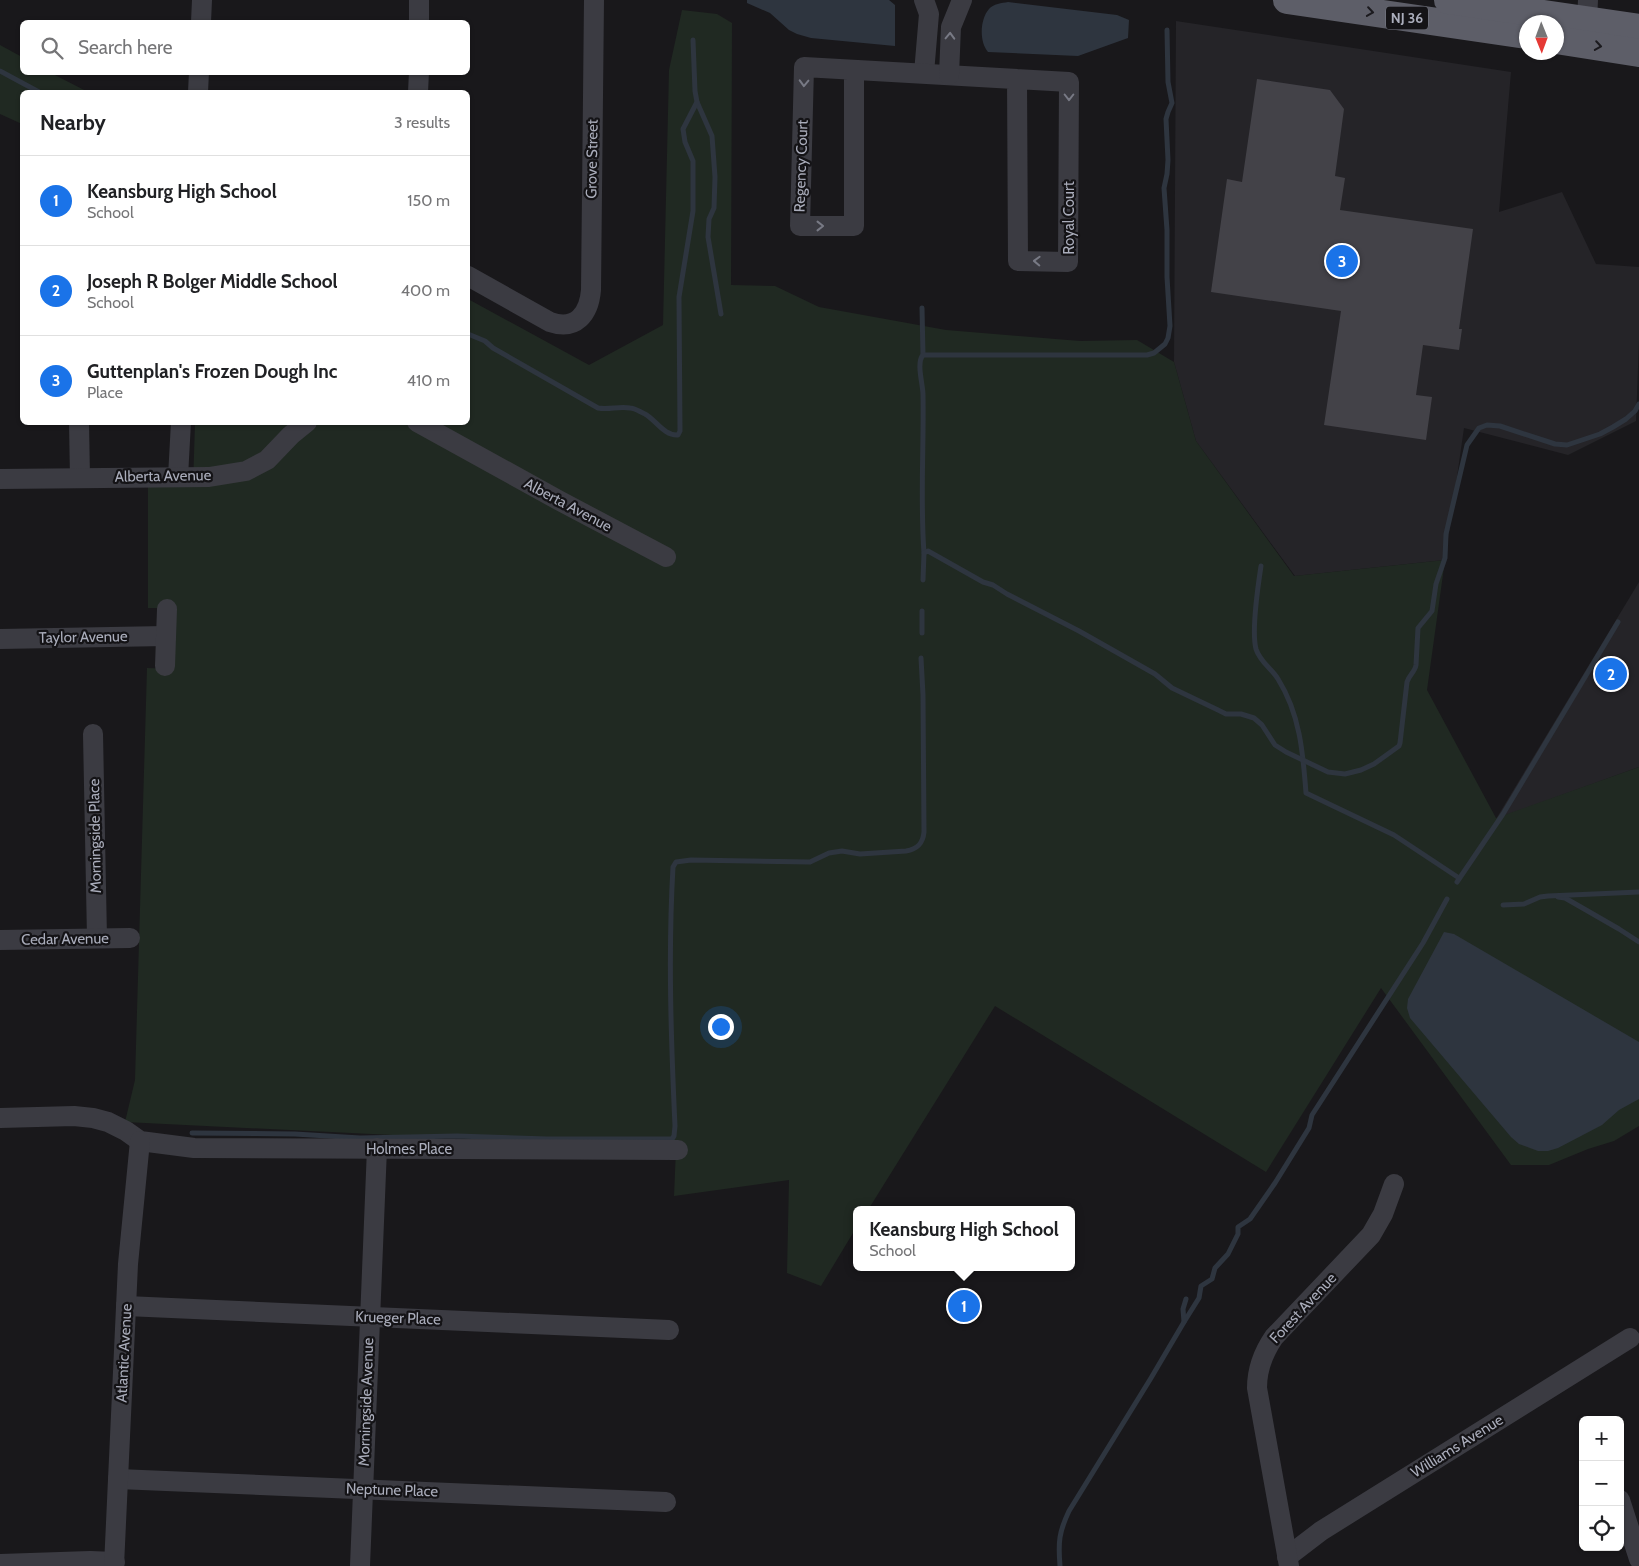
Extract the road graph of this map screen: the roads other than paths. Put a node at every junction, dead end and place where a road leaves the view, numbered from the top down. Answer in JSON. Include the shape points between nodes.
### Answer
{"nodes":[{"id":1,"x":202,"y":0,"type":"edge"},
{"id":2,"x":419,"y":0,"type":"edge"},
{"id":3,"x":594,"y":0,"type":"edge"},
{"id":4,"x":924,"y":0,"type":"edge"},
{"id":5,"x":962,"y":0,"type":"edge"},
{"id":6,"x":1287,"y":0,"type":"edge"},
{"id":7,"x":1448,"y":0,"type":"edge"},
{"id":8,"x":1587,"y":10,"type":"edge"},
{"id":9,"x":200,"y":20,"type":"edge"},
{"id":10,"x":419,"y":20,"type":"edge"},
{"id":11,"x":1639,"y":28,"type":"edge"},
{"id":12,"x":1519,"y":35,"type":"edge"},
{"id":13,"x":1564,"y":41,"type":"edge"},
{"id":14,"x":1639,"y":53,"type":"edge"},
{"id":15,"x":854,"y":70,"type":"junction"},
{"id":16,"x":924,"y":73,"type":"junction"},
{"id":17,"x":199,"y":75,"type":"edge"},
{"id":18,"x":419,"y":75,"type":"edge"},
{"id":19,"x":949,"y":75,"type":"junction"},
{"id":20,"x":1017,"y":79,"type":"junction"},
{"id":21,"x":198,"y":90,"type":"edge"},
{"id":22,"x":418,"y":90,"type":"edge"},
{"id":23,"x":470,"y":277,"type":"edge"},
{"id":24,"x":79,"y":425,"type":"edge"},
{"id":25,"x":181,"y":425,"type":"edge"},
{"id":26,"x":303,"y":425,"type":"edge"},
{"id":27,"x":422,"y":425,"type":"edge"},
{"id":28,"x":178,"y":477,"type":"junction"},
{"id":29,"x":80,"y":478,"type":"junction"},
{"id":30,"x":0,"y":479,"type":"edge"},
{"id":31,"x":666,"y":557,"type":"dead end"},
{"id":32,"x":167,"y":609,"type":"dead end"},
{"id":33,"x":166,"y":636,"type":"junction"},
{"id":34,"x":0,"y":639,"type":"edge"},
{"id":35,"x":165,"y":666,"type":"dead end"},
{"id":36,"x":93,"y":734,"type":"dead end"},
{"id":37,"x":97,"y":938,"type":"junction"},
{"id":38,"x":130,"y":938,"type":"dead end"},
{"id":39,"x":0,"y":940,"type":"edge"},
{"id":40,"x":0,"y":1118,"type":"edge"},
{"id":41,"x":140,"y":1141,"type":"junction"},
{"id":42,"x":377,"y":1148,"type":"junction"},
{"id":43,"x":678,"y":1150,"type":"dead end"},
{"id":44,"x":1394,"y":1184,"type":"dead end"},
{"id":45,"x":126,"y":1306,"type":"junction"},
{"id":46,"x":370,"y":1317,"type":"junction"},
{"id":47,"x":669,"y":1330,"type":"dead end"},
{"id":48,"x":1630,"y":1338,"type":"dead end"},
{"id":49,"x":118,"y":1480,"type":"junction"},
{"id":50,"x":362,"y":1489,"type":"junction"},
{"id":51,"x":666,"y":1502,"type":"dead end"},
{"id":52,"x":1622,"y":1506,"type":"edge"},
{"id":53,"x":1639,"y":1559,"type":"edge"},
{"id":54,"x":1288,"y":1561,"type":"edge"},
{"id":55,"x":0,"y":1564,"type":"edge"},
{"id":56,"x":115,"y":1564,"type":"edge"},
{"id":57,"x":360,"y":1566,"type":"edge"}],
"edges":[{"from":1,"to":9,"type":"street"},
{"from":2,"to":10,"type":"street"},
{"from":3,"to":23,"type":"street","name":"Grove Street","via":[[591,290],[587,308],[577,321],[560,326]]},
{"from":4,"to":16,"type":"street","via":[[929,14]]},
{"from":19,"to":5,"type":"street","one_way":true,"via":[[950,27]]},
{"from":6,"to":12,"type":"highway","number":"NJ 36","one_way":true},
{"from":7,"to":8,"type":"highway","number":"NJ 36"},
{"from":8,"to":11,"type":"highway","number":"NJ 36"},
{"from":13,"to":14,"type":"highway","one_way":true},
{"from":15,"to":15,"type":"street","name":"Regency Court","one_way":true,"via":[[804,67],[800,226],[854,226]]},
{"from":15,"to":16,"type":"street","name":"Regency Court"},
{"from":16,"to":19,"type":"street","name":"Regency Court"},
{"from":17,"to":21,"type":"street"},
{"from":18,"to":22,"type":"street"},
{"from":19,"to":20,"type":"street","name":"Royal Court"},
{"from":20,"to":20,"type":"street","name":"Royal Court","one_way":true,"via":[[1069,82],[1068,262],[1018,261]]},
{"from":24,"to":29,"type":"street"},
{"from":25,"to":28,"type":"street"},
{"from":26,"to":28,"type":"street","name":"Alberta Avenue","via":[[268,460],[246,471],[209,477]]},
{"from":27,"to":31,"type":"street","name":"Alberta Avenue"},
{"from":28,"to":29,"type":"street","name":"Alberta Avenue"},
{"from":29,"to":30,"type":"street","name":"Alberta Avenue"},
{"from":32,"to":33,"type":"street"},
{"from":33,"to":34,"type":"street","name":"Taylor Avenue"},
{"from":33,"to":35,"type":"street"},
{"from":36,"to":37,"type":"street","name":"Morningside Place"},
{"from":37,"to":38,"type":"street","name":"Cedar Avenue"},
{"from":37,"to":39,"type":"street","name":"Cedar Avenue"},
{"from":40,"to":41,"type":"street","via":[[93,1118],[108,1122]]},
{"from":41,"to":42,"type":"street","name":"Holmes Place","via":[[194,1148]]},
{"from":41,"to":45,"type":"street","name":"Atlantic Avenue"},
{"from":42,"to":43,"type":"street","name":"Holmes Place"},
{"from":42,"to":46,"type":"street","name":"Morningside Avenue"},
{"from":44,"to":54,"type":"street","name":"Forest Avenue","via":[[1372,1235],[1274,1337],[1260,1363],[1257,1388]]},
{"from":45,"to":46,"type":"street","name":"Krueger Place"},
{"from":45,"to":49,"type":"street","name":"Atlantic Avenue"},
{"from":46,"to":47,"type":"street","name":"Krueger Place"},
{"from":46,"to":50,"type":"street","name":"Morningside Avenue"},
{"from":48,"to":54,"type":"street","name":"Williams Avenue","via":[[1321,1531]]},
{"from":49,"to":50,"type":"street","name":"Neptune Place"},
{"from":49,"to":56,"type":"street","name":"Atlantic Avenue"},
{"from":50,"to":51,"type":"street","name":"Neptune Place"},
{"from":50,"to":57,"type":"street","name":"Morningside Avenue"},
{"from":52,"to":53,"type":"street"},
{"from":55,"to":56,"type":"street","via":[[90,1561]]}]}
